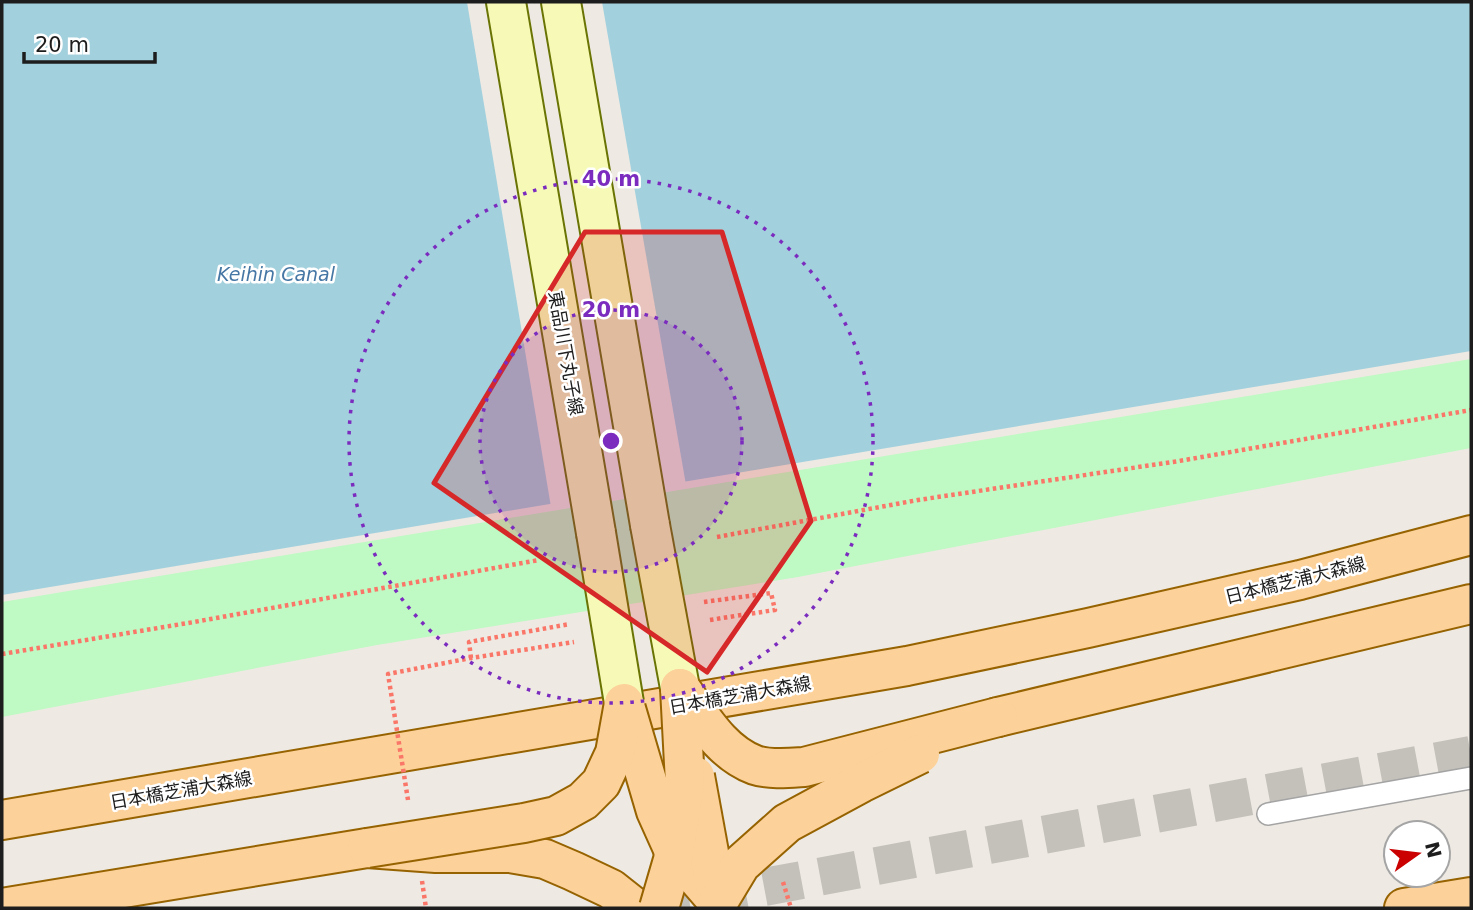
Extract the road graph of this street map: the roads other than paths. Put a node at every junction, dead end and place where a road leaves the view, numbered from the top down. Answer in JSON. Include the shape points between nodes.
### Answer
{"nodes":[{"id":1,"x":506,"y":2,"type":"edge"},
{"id":2,"x":561,"y":2,"type":"edge"},
{"id":3,"x":1471,"y":535,"type":"edge"},
{"id":4,"x":1471,"y":604,"type":"edge"},
{"id":5,"x":680,"y":688,"type":"junction"},
{"id":6,"x":624,"y":704,"type":"junction"},
{"id":7,"x":998,"y":717,"type":"junction"},
{"id":8,"x":1471,"y":778,"type":"edge"},
{"id":9,"x":1268,"y":814,"type":"dead end"},
{"id":10,"x":2,"y":820,"type":"edge"},
{"id":11,"x":367,"y":848,"type":"junction"},
{"id":12,"x":674,"y":852,"type":"junction"},
{"id":13,"x":1471,"y":897,"type":"edge"},
{"id":14,"x":719,"y":907,"type":"edge"},
{"id":15,"x":2,"y":908,"type":"edge"},
{"id":16,"x":635,"y":908,"type":"edge"},
{"id":17,"x":652,"y":908,"type":"edge"},
{"id":18,"x":659,"y":908,"type":"edge"},
{"id":19,"x":1404,"y":908,"type":"edge"}],
"edges":[{"from":1,"to":6,"type":"main road","name":"東品川下丸子線","bridge":true},
{"from":2,"to":5,"type":"main road","bridge":true},
{"from":3,"to":10,"type":"main road","name":"日本橋芝浦大森線","via":[[1300,580],[907,666]]},
{"from":4,"to":7,"type":"main road"},
{"from":5,"to":7,"type":"main road","bridge":true,"via":[[732,753],[757,765],[780,768],[804,767]]},
{"from":5,"to":12,"type":"main road","bridge":true,"via":[[685,783]]},
{"from":5,"to":14,"type":"main road","bridge":true},
{"from":6,"to":11,"type":"main road","bridge":true,"via":[[615,753],[601,783],[583,801],[556,816],[524,823]]},
{"from":6,"to":12,"type":"main road","bridge":true,"via":[[656,811]]},
{"from":6,"to":17,"type":"main road","bridge":true},
{"from":7,"to":14,"type":"main road","bridge":true,"via":[[787,823],[741,864]]},
{"from":8,"to":9,"type":"lane"},
{"from":11,"to":15,"type":"main road"},
{"from":11,"to":16,"type":"main road","bridge":true,"via":[[509,853],[545,859],[611,889]]},
{"from":12,"to":14,"type":"main road","bridge":true},
{"from":12,"to":18,"type":"main road","bridge":true},
{"from":13,"to":19,"type":"main road"}]}
